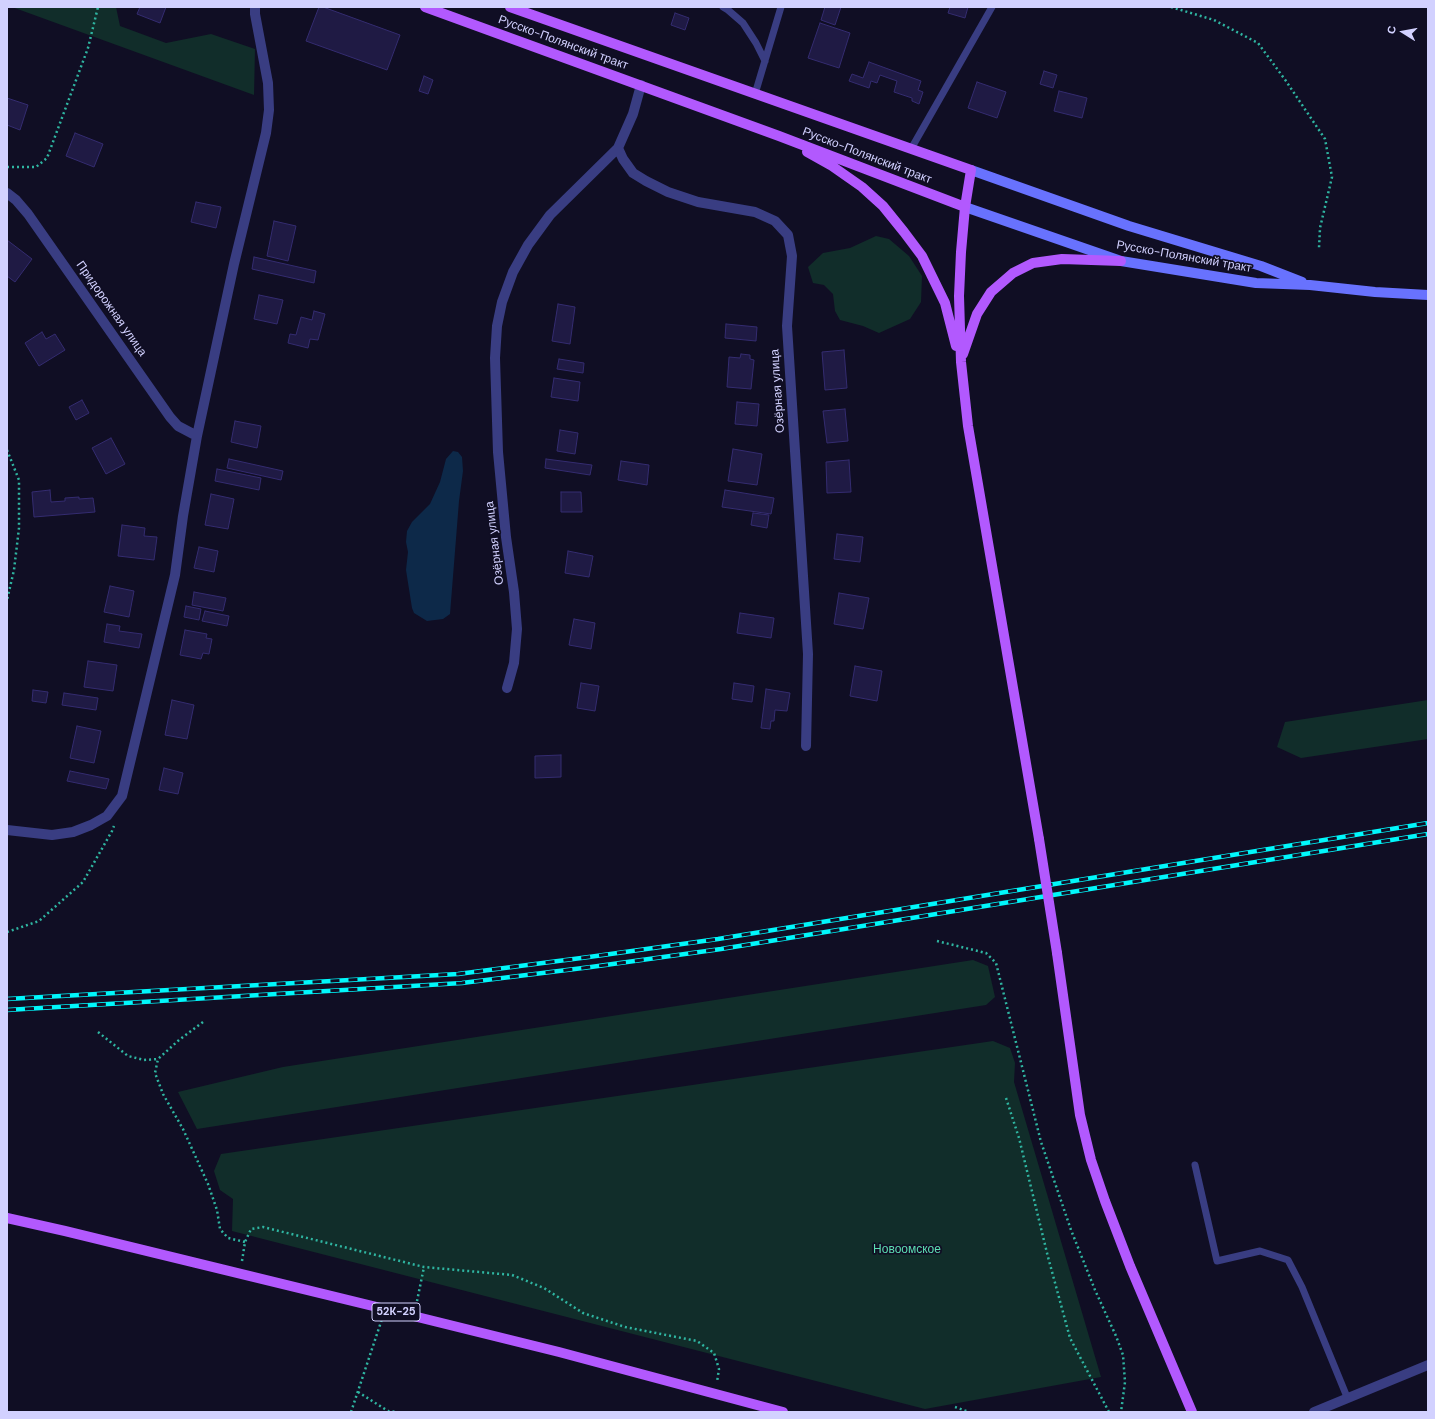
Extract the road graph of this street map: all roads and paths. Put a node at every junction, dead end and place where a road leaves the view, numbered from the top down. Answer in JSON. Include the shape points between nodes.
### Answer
{"nodes":[{"id":1,"x":98,"y":7,"type":"edge"},
{"id":2,"x":255,"y":7,"type":"edge"},
{"id":3,"x":425,"y":7,"type":"edge"},
{"id":4,"x":510,"y":7,"type":"edge"},
{"id":5,"x":723,"y":7,"type":"edge"},
{"id":6,"x":781,"y":7,"type":"edge"},
{"id":7,"x":992,"y":7,"type":"edge"},
{"id":8,"x":1171,"y":7,"type":"edge"},
{"id":9,"x":765,"y":60,"type":"junction"},
{"id":10,"x":641,"y":85,"type":"junction"},
{"id":11,"x":755,"y":94,"type":"junction"},
{"id":12,"x":779,"y":136,"type":"junction"},
{"id":13,"x":618,"y":148,"type":"junction"},
{"id":14,"x":911,"y":149,"type":"junction"},
{"id":15,"x":7,"y":167,"type":"edge"},
{"id":16,"x":971,"y":170,"type":"junction"},
{"id":17,"x":7,"y":193,"type":"edge"},
{"id":18,"x":965,"y":208,"type":"junction"},
{"id":19,"x":1319,"y":248,"type":"dead end"},
{"id":20,"x":1121,"y":261,"type":"junction"},
{"id":21,"x":1310,"y":285,"type":"junction"},
{"id":22,"x":1428,"y":296,"type":"edge"},
{"id":23,"x":961,"y":362,"type":"junction"},
{"id":24,"x":197,"y":436,"type":"junction"},
{"id":25,"x":7,"y":450,"type":"edge"},
{"id":26,"x":7,"y":600,"type":"edge"},
{"id":27,"x":507,"y":688,"type":"dead end"},
{"id":28,"x":806,"y":746,"type":"dead end"},
{"id":29,"x":114,"y":824,"type":"dead end"},
{"id":30,"x":7,"y":830,"type":"edge"},
{"id":31,"x":7,"y":932,"type":"edge"},
{"id":32,"x":937,"y":941,"type":"dead end"},
{"id":33,"x":203,"y":1022,"type":"dead end"},
{"id":34,"x":98,"y":1032,"type":"dead end"},
{"id":35,"x":158,"y":1059,"type":"junction"},
{"id":36,"x":1006,"y":1098,"type":"dead end"},
{"id":37,"x":1196,"y":1165,"type":"dead end"},
{"id":38,"x":7,"y":1218,"type":"edge"},
{"id":39,"x":245,"y":1242,"type":"junction"},
{"id":40,"x":424,"y":1267,"type":"junction"},
{"id":41,"x":240,"y":1274,"type":"junction"},
{"id":42,"x":385,"y":1309,"type":"junction"},
{"id":43,"x":414,"y":1316,"type":"junction"},
{"id":44,"x":1428,"y":1365,"type":"edge"},
{"id":45,"x":358,"y":1391,"type":"junction"},
{"id":46,"x":716,"y":1394,"type":"junction"},
{"id":47,"x":1347,"y":1398,"type":"junction"},
{"id":48,"x":955,"y":1407,"type":"dead end"},
{"id":49,"x":352,"y":1412,"type":"edge"},
{"id":50,"x":396,"y":1412,"type":"edge"},
{"id":51,"x":783,"y":1412,"type":"edge"},
{"id":52,"x":969,"y":1412,"type":"edge"},
{"id":53,"x":1109,"y":1412,"type":"edge"},
{"id":54,"x":1121,"y":1412,"type":"edge"},
{"id":55,"x":1192,"y":1412,"type":"edge"},
{"id":56,"x":1314,"y":1412,"type":"edge"}],
"edges":[{"from":1,"to":15,"type":"path","via":[[88,48],[47,158],[36,167]]},
{"from":2,"to":24,"type":"street","via":[[268,83],[269,110],[266,133],[234,264]]},
{"from":3,"to":10,"type":"main road","name":"Русско-Полянский тракт"},
{"from":4,"to":11,"type":"main road","name":"Русско-Полянский тракт"},
{"from":5,"to":9,"type":"lane","via":[[743,23]]},
{"from":6,"to":9,"type":"lane"},
{"from":7,"to":14,"type":"lane"},
{"from":8,"to":19,"type":"path","via":[[1214,20],[1258,43],[1324,139],[1332,177],[1320,228]]},
{"from":9,"to":11,"type":"lane"},
{"from":10,"to":12,"type":"main road","name":"Русско-Полянский тракт"},
{"from":10,"to":13,"type":"street","name":"Озёрная улица","via":[[633,114]]},
{"from":11,"to":14,"type":"main road","name":"Русско-Полянский тракт"},
{"from":12,"to":18,"type":"main road","name":"Русско-Полянский тракт"},
{"from":12,"to":23,"type":"main road","via":[[832,166],[862,187],[883,206],[904,232],[922,256],[945,303]]},
{"from":13,"to":27,"type":"street","name":"Озёрная улица","via":[[550,215],[528,245],[513,272],[502,302],[497,326],[495,358],[498,452],[517,629],[514,663]]},
{"from":13,"to":28,"type":"street","name":"Озёрная улица","via":[[633,173],[646,181],[698,202],[756,212],[775,221],[788,235],[792,256],[787,326],[808,654]]},
{"from":14,"to":16,"type":"main road","name":"Русско-Полянский тракт"},
{"from":16,"to":18,"type":"main road"},
{"from":16,"to":21,"type":"main road","name":"Русско-Полянский тракт","via":[[1129,226],[1261,266]]},
{"from":17,"to":24,"type":"street","name":"Придорожная улица","via":[[28,214],[170,417],[178,426]]},
{"from":18,"to":20,"type":"main road","name":"Русско-Полянский тракт"},
{"from":18,"to":23,"type":"main road","via":[[959,296]]},
{"from":20,"to":21,"type":"main road","name":"Русско-Полянский тракт","via":[[1256,283]]},
{"from":20,"to":23,"type":"main road","via":[[1062,259],[1033,263],[1013,273],[991,292],[977,314]]},
{"from":21,"to":22,"type":"main road","name":"Русско-Полянский тракт"},
{"from":23,"to":55,"type":"main road","bridge":true,"via":[[968,426],[1039,839],[1080,1115],[1105,1201]]},
{"from":24,"to":30,"type":"street","via":[[175,575],[122,796],[108,816],[91,826],[73,832],[52,835]]},
{"from":25,"to":26,"type":"path","via":[[20,480],[19,528]]},
{"from":29,"to":31,"type":"path","via":[[112,832],[83,882],[39,921]]},
{"from":32,"to":54,"type":"path","via":[[986,953],[996,963],[1041,1142],[1071,1230],[1123,1355],[1125,1382]]},
{"from":33,"to":35,"type":"path"},
{"from":34,"to":35,"type":"path","via":[[128,1056],[144,1060]]},
{"from":35,"to":39,"type":"path","via":[[155,1073],[208,1184],[220,1229],[228,1238]]},
{"from":36,"to":53,"type":"path","via":[[1019,1138],[1070,1338]]},
{"from":37,"to":47,"type":"lane","via":[[1217,1261],[1260,1251],[1288,1260],[1302,1287]]},
{"from":38,"to":41,"type":"main road","number":"52К-25"},
{"from":39,"to":40,"type":"path","via":[[251,1229],[263,1227]]},
{"from":39,"to":41,"type":"path"},
{"from":40,"to":43,"type":"path"},
{"from":40,"to":46,"type":"path","via":[[512,1275],[544,1288],[583,1313],[625,1327],[698,1341],[714,1353],[719,1369]]},
{"from":41,"to":42,"type":"main road","number":"52К-25"},
{"from":42,"to":43,"type":"main road","number":"52К-25"},
{"from":42,"to":45,"type":"path"},
{"from":43,"to":46,"type":"main road","number":"52К-25"},
{"from":44,"to":47,"type":"street"},
{"from":45,"to":49,"type":"path"},
{"from":45,"to":50,"type":"path","via":[[388,1411]]},
{"from":46,"to":51,"type":"main road","number":"52К-25"},
{"from":47,"to":56,"type":"street"},
{"from":48,"to":52,"type":"path"}]}
